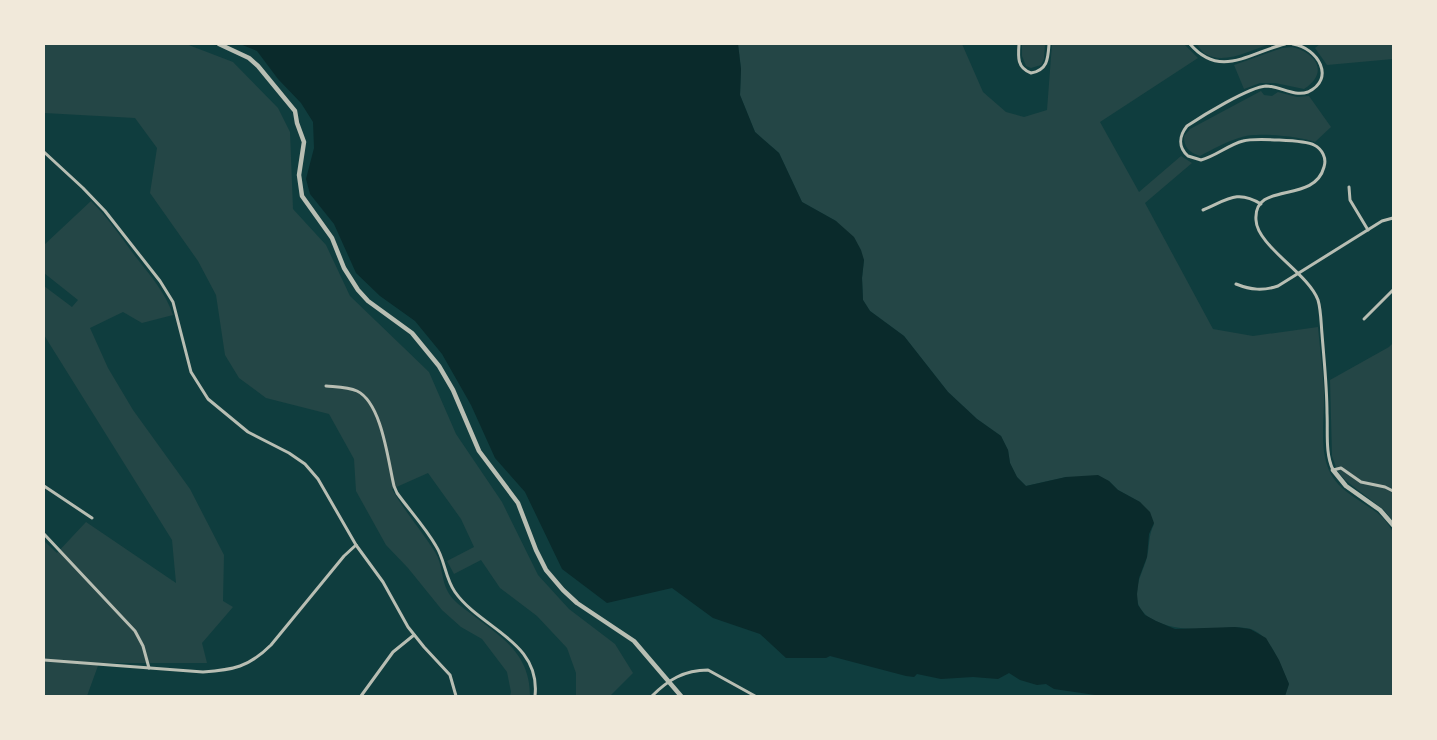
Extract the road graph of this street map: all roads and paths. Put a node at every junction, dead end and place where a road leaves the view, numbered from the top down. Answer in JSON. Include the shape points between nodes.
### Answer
{"nodes":[{"id":1,"x":219,"y":44,"type":"edge"},
{"id":2,"x":1019,"y":44,"type":"edge"},
{"id":3,"x":1049,"y":44,"type":"edge"},
{"id":4,"x":1190,"y":44,"type":"edge"},
{"id":5,"x":1285,"y":44,"type":"edge"},
{"id":6,"x":1293,"y":44,"type":"edge"},
{"id":7,"x":44,"y":152,"type":"edge"},
{"id":8,"x":1349,"y":187,"type":"dead end"},
{"id":9,"x":1261,"y":204,"type":"junction"},
{"id":10,"x":1203,"y":210,"type":"dead end"},
{"id":11,"x":1393,"y":218,"type":"edge"},
{"id":12,"x":1368,"y":230,"type":"junction"},
{"id":13,"x":1298,"y":274,"type":"junction"},
{"id":14,"x":1236,"y":284,"type":"dead end"},
{"id":15,"x":1393,"y":290,"type":"edge"},
{"id":16,"x":1364,"y":319,"type":"dead end"},
{"id":17,"x":326,"y":386,"type":"dead end"},
{"id":18,"x":1333,"y":470,"type":"junction"},
{"id":19,"x":44,"y":486,"type":"edge"},
{"id":20,"x":1393,"y":491,"type":"edge"},
{"id":21,"x":92,"y":518,"type":"dead end"},
{"id":22,"x":1393,"y":525,"type":"edge"},
{"id":23,"x":44,"y":534,"type":"edge"},
{"id":24,"x":356,"y":545,"type":"junction"},
{"id":25,"x":414,"y":635,"type":"junction"},
{"id":26,"x":44,"y":660,"type":"edge"},
{"id":27,"x":148,"y":668,"type":"junction"},
{"id":28,"x":669,"y":681,"type":"junction"},
{"id":29,"x":361,"y":696,"type":"edge"},
{"id":30,"x":456,"y":696,"type":"edge"},
{"id":31,"x":535,"y":696,"type":"edge"},
{"id":32,"x":652,"y":696,"type":"edge"},
{"id":33,"x":682,"y":696,"type":"edge"},
{"id":34,"x":755,"y":696,"type":"edge"}],
"edges":[{"from":1,"to":28,"type":"street","via":[[249,58],[295,111],[304,142],[299,175],[302,196],[332,238],[344,268],[358,290],[412,333],[439,366],[479,451],[518,503],[546,570],[577,603],[634,641]]},
{"from":2,"to":3,"type":"street","via":[[1019,62],[1031,73],[1038,72],[1046,64]]},
{"from":4,"to":5,"type":"street","via":[[1205,58],[1223,63]]},
{"from":6,"to":9,"type":"street","via":[[1310,49],[1320,63],[1322,74],[1313,88],[1298,93],[1272,86],[1258,88],[1187,126],[1181,136],[1185,153],[1201,160],[1248,139],[1309,142],[1318,147],[1325,162],[1318,178],[1304,189],[1268,197]]},
{"from":7,"to":24,"type":"street","via":[[105,211],[160,281],[173,302],[191,372],[208,399],[248,432],[305,464],[318,479]]},
{"from":8,"to":12,"type":"street","via":[[1350,200]]},
{"from":9,"to":10,"type":"street","via":[[1241,196]]},
{"from":9,"to":13,"type":"street","via":[[1255,218],[1261,235]]},
{"from":11,"to":12,"type":"street"},
{"from":12,"to":13,"type":"street"},
{"from":13,"to":14,"type":"street","via":[[1269,289],[1248,289]]},
{"from":13,"to":18,"type":"street","via":[[1319,304],[1328,448]]},
{"from":15,"to":16,"type":"street"},
{"from":17,"to":31,"type":"street","via":[[359,392],[372,407],[397,493],[436,546],[457,594],[516,645],[529,662],[536,678]]},
{"from":18,"to":20,"type":"street","via":[[1341,468],[1361,482]]},
{"from":18,"to":22,"type":"street","via":[[1346,486],[1380,510]]},
{"from":19,"to":21,"type":"street"},
{"from":23,"to":27,"type":"street","via":[[135,631],[143,646]]},
{"from":24,"to":25,"type":"street","via":[[383,582]]},
{"from":24,"to":27,"type":"street","via":[[259,658],[224,671]]},
{"from":25,"to":29,"type":"street","via":[[393,652]]},
{"from":25,"to":30,"type":"street","via":[[450,675]]},
{"from":26,"to":27,"type":"street"},
{"from":28,"to":32,"type":"street"},
{"from":28,"to":33,"type":"street"},
{"from":28,"to":34,"type":"street","via":[[684,674],[708,670]]}]}
